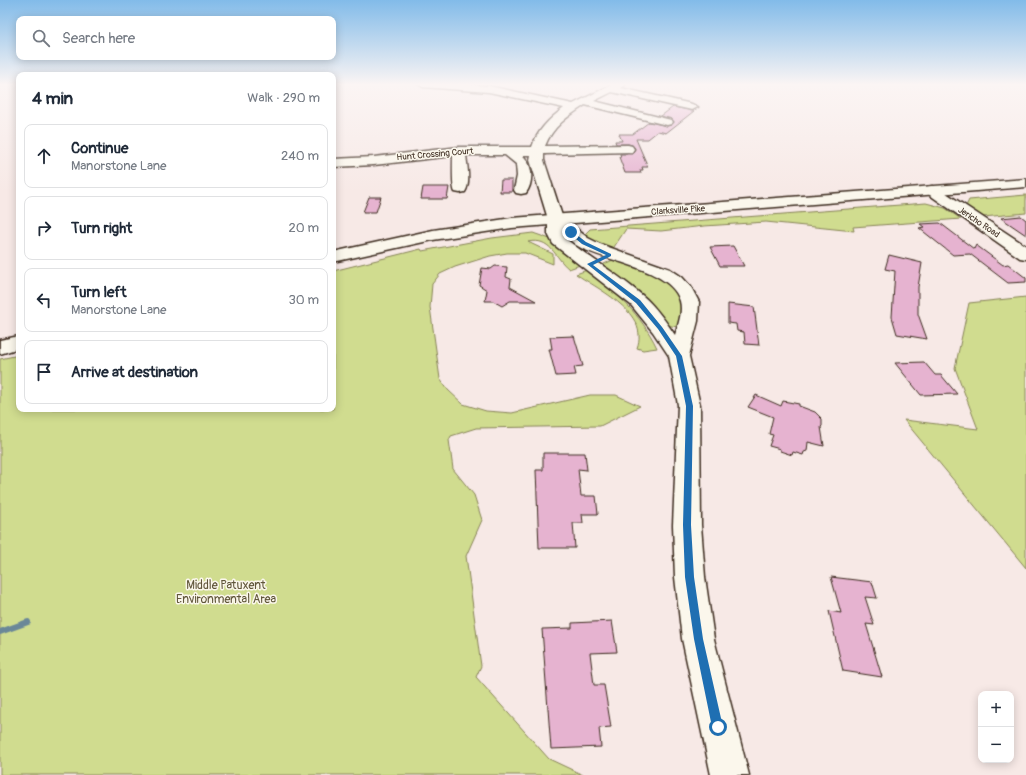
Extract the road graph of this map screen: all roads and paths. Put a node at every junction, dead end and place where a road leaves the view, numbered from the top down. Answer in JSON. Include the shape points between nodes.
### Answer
{"nodes":[{"id":1,"x":558,"y":120,"type":"edge"},
{"id":2,"x":658,"y":120,"type":"edge"},
{"id":3,"x":667,"y":122,"type":"dead end"},
{"id":4,"x":509,"y":150,"type":"junction"},
{"id":5,"x":459,"y":151,"type":"junction"},
{"id":6,"x":628,"y":151,"type":"dead end"},
{"id":7,"x":536,"y":152,"type":"junction"},
{"id":8,"x":336,"y":163,"type":"edge"},
{"id":9,"x":1026,"y":183,"type":"edge"},
{"id":10,"x":460,"y":189,"type":"dead end"},
{"id":11,"x":521,"y":190,"type":"dead end"},
{"id":12,"x":932,"y":190,"type":"junction"},
{"id":13,"x":556,"y":219,"type":"junction"},
{"id":14,"x":1026,"y":254,"type":"edge"},
{"id":15,"x":610,"y":255,"type":"junction"},
{"id":16,"x":336,"y":257,"type":"edge"},
{"id":17,"x":590,"y":264,"type":"junction"},
{"id":18,"x":16,"y":343,"type":"edge"},
{"id":19,"x":0,"y":347,"type":"edge"},
{"id":20,"x":679,"y":356,"type":"junction"},
{"id":21,"x":730,"y":775,"type":"edge"}],
"edges":[{"from":1,"to":7,"type":"street","via":[[546,129]]},
{"from":2,"to":3,"type":"street"},
{"from":4,"to":5,"type":"street","name":"Hunt Crossing Court"},
{"from":4,"to":7,"type":"street","name":"Hunt Crossing Court"},
{"from":4,"to":11,"type":"street","via":[[521,161],[524,183]]},
{"from":5,"to":8,"type":"street","name":"Hunt Crossing Court"},
{"from":5,"to":10,"type":"street"},
{"from":6,"to":7,"type":"street","name":"Hunt Crossing Court"},
{"from":7,"to":13,"type":"street","via":[[538,166]]},
{"from":9,"to":12,"type":"street","name":"Clarksville Pike"},
{"from":12,"to":13,"type":"street","name":"Clarksville Pike"},
{"from":12,"to":14,"type":"street","name":"Jericho Road"},
{"from":13,"to":15,"type":"street","via":[[584,243]]},
{"from":13,"to":16,"type":"street","name":"Clarksville Pike","via":[[498,224],[433,234]]},
{"from":13,"to":17,"type":"street","via":[[556,234],[559,241]]},
{"from":15,"to":17,"type":"street"},
{"from":15,"to":20,"type":"street","via":[[659,270],[686,293],[690,301],[690,310]]},
{"from":17,"to":20,"type":"street","via":[[638,301]]},
{"from":18,"to":19,"type":"street"},
{"from":20,"to":21,"type":"street","via":[[689,406],[687,525],[690,577],[698,639]]}]}
